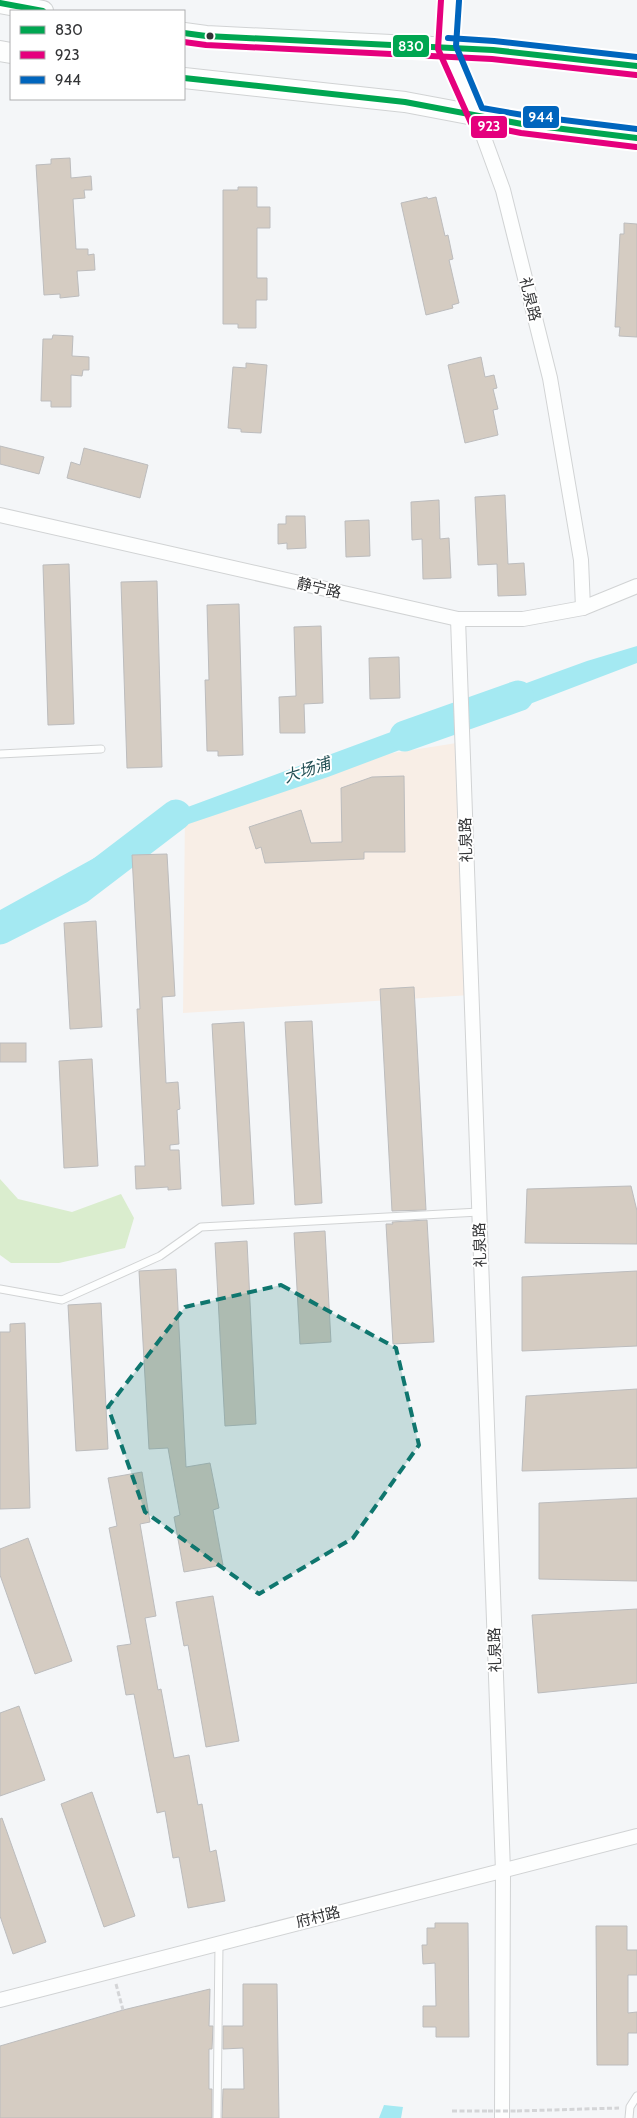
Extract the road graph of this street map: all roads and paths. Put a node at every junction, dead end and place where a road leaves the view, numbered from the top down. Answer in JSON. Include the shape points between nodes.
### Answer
{"nodes":[{"id":1,"x":450,"y":0,"type":"edge"},
{"id":2,"x":0,"y":3,"type":"edge"},
{"id":3,"x":38,"y":10,"type":"edge"},
{"id":4,"x":185,"y":33,"type":"edge"},
{"id":5,"x":447,"y":47,"type":"junction"},
{"id":6,"x":637,"y":66,"type":"edge"},
{"id":7,"x":185,"y":78,"type":"edge"},
{"id":8,"x":476,"y":116,"type":"junction"},
{"id":9,"x":637,"y":138,"type":"edge"},
{"id":10,"x":0,"y":515,"type":"edge"},
{"id":11,"x":637,"y":586,"type":"edge"},
{"id":12,"x":583,"y":608,"type":"junction"},
{"id":13,"x":458,"y":619,"type":"junction"},
{"id":14,"x":101,"y":749,"type":"dead end"},
{"id":15,"x":0,"y":754,"type":"edge"},
{"id":16,"x":479,"y":1212,"type":"junction"},
{"id":17,"x":0,"y":1289,"type":"edge"},
{"id":18,"x":637,"y":1836,"type":"edge"},
{"id":19,"x":503,"y":1871,"type":"junction"},
{"id":20,"x":219,"y":1944,"type":"junction"},
{"id":21,"x":113,"y":1971,"type":"junction"},
{"id":22,"x":0,"y":2000,"type":"edge"},
{"id":23,"x":123,"y":2010,"type":"dead end"},
{"id":24,"x":637,"y":2096,"type":"edge"},
{"id":25,"x":630,"y":2108,"type":"junction"},
{"id":26,"x":452,"y":2111,"type":"dead end"},
{"id":27,"x":217,"y":2118,"type":"edge"},
{"id":28,"x":502,"y":2118,"type":"edge"},
{"id":29,"x":629,"y":2118,"type":"edge"}],
"edges":[{"from":1,"to":5,"type":"street","name":"礼泉路"},
{"from":2,"to":3,"type":"main road"},
{"from":4,"to":5,"type":"main road"},
{"from":5,"to":6,"type":"main road"},
{"from":5,"to":8,"type":"street","name":"礼泉路"},
{"from":7,"to":8,"type":"main road","via":[[404,102]]},
{"from":8,"to":9,"type":"main road"},
{"from":8,"to":12,"type":"street","name":"礼泉路","via":[[503,190],[550,378],[581,560]]},
{"from":10,"to":13,"type":"street","name":"静宁路"},
{"from":11,"to":12,"type":"street","name":"静宁路"},
{"from":12,"to":13,"type":"street","name":"静宁路","via":[[523,620]]},
{"from":13,"to":16,"type":"street","name":"礼泉路"},
{"from":14,"to":15,"type":"lane"},
{"from":16,"to":17,"type":"lane","via":[[201,1227],[160,1256],[62,1300]]},
{"from":16,"to":19,"type":"street","name":"礼泉路"},
{"from":18,"to":19,"type":"street","name":"府村路"},
{"from":19,"to":20,"type":"street","name":"府村路"},
{"from":19,"to":28,"type":"street","name":"礼泉路"},
{"from":20,"to":21,"type":"street","name":"府村路"},
{"from":20,"to":27,"type":"lane"},
{"from":21,"to":22,"type":"street","name":"府村路"},
{"from":21,"to":23,"type":"path"},
{"from":24,"to":25,"type":"lane"},
{"from":25,"to":26,"type":"path","bridge":true},
{"from":25,"to":29,"type":"lane"}]}
